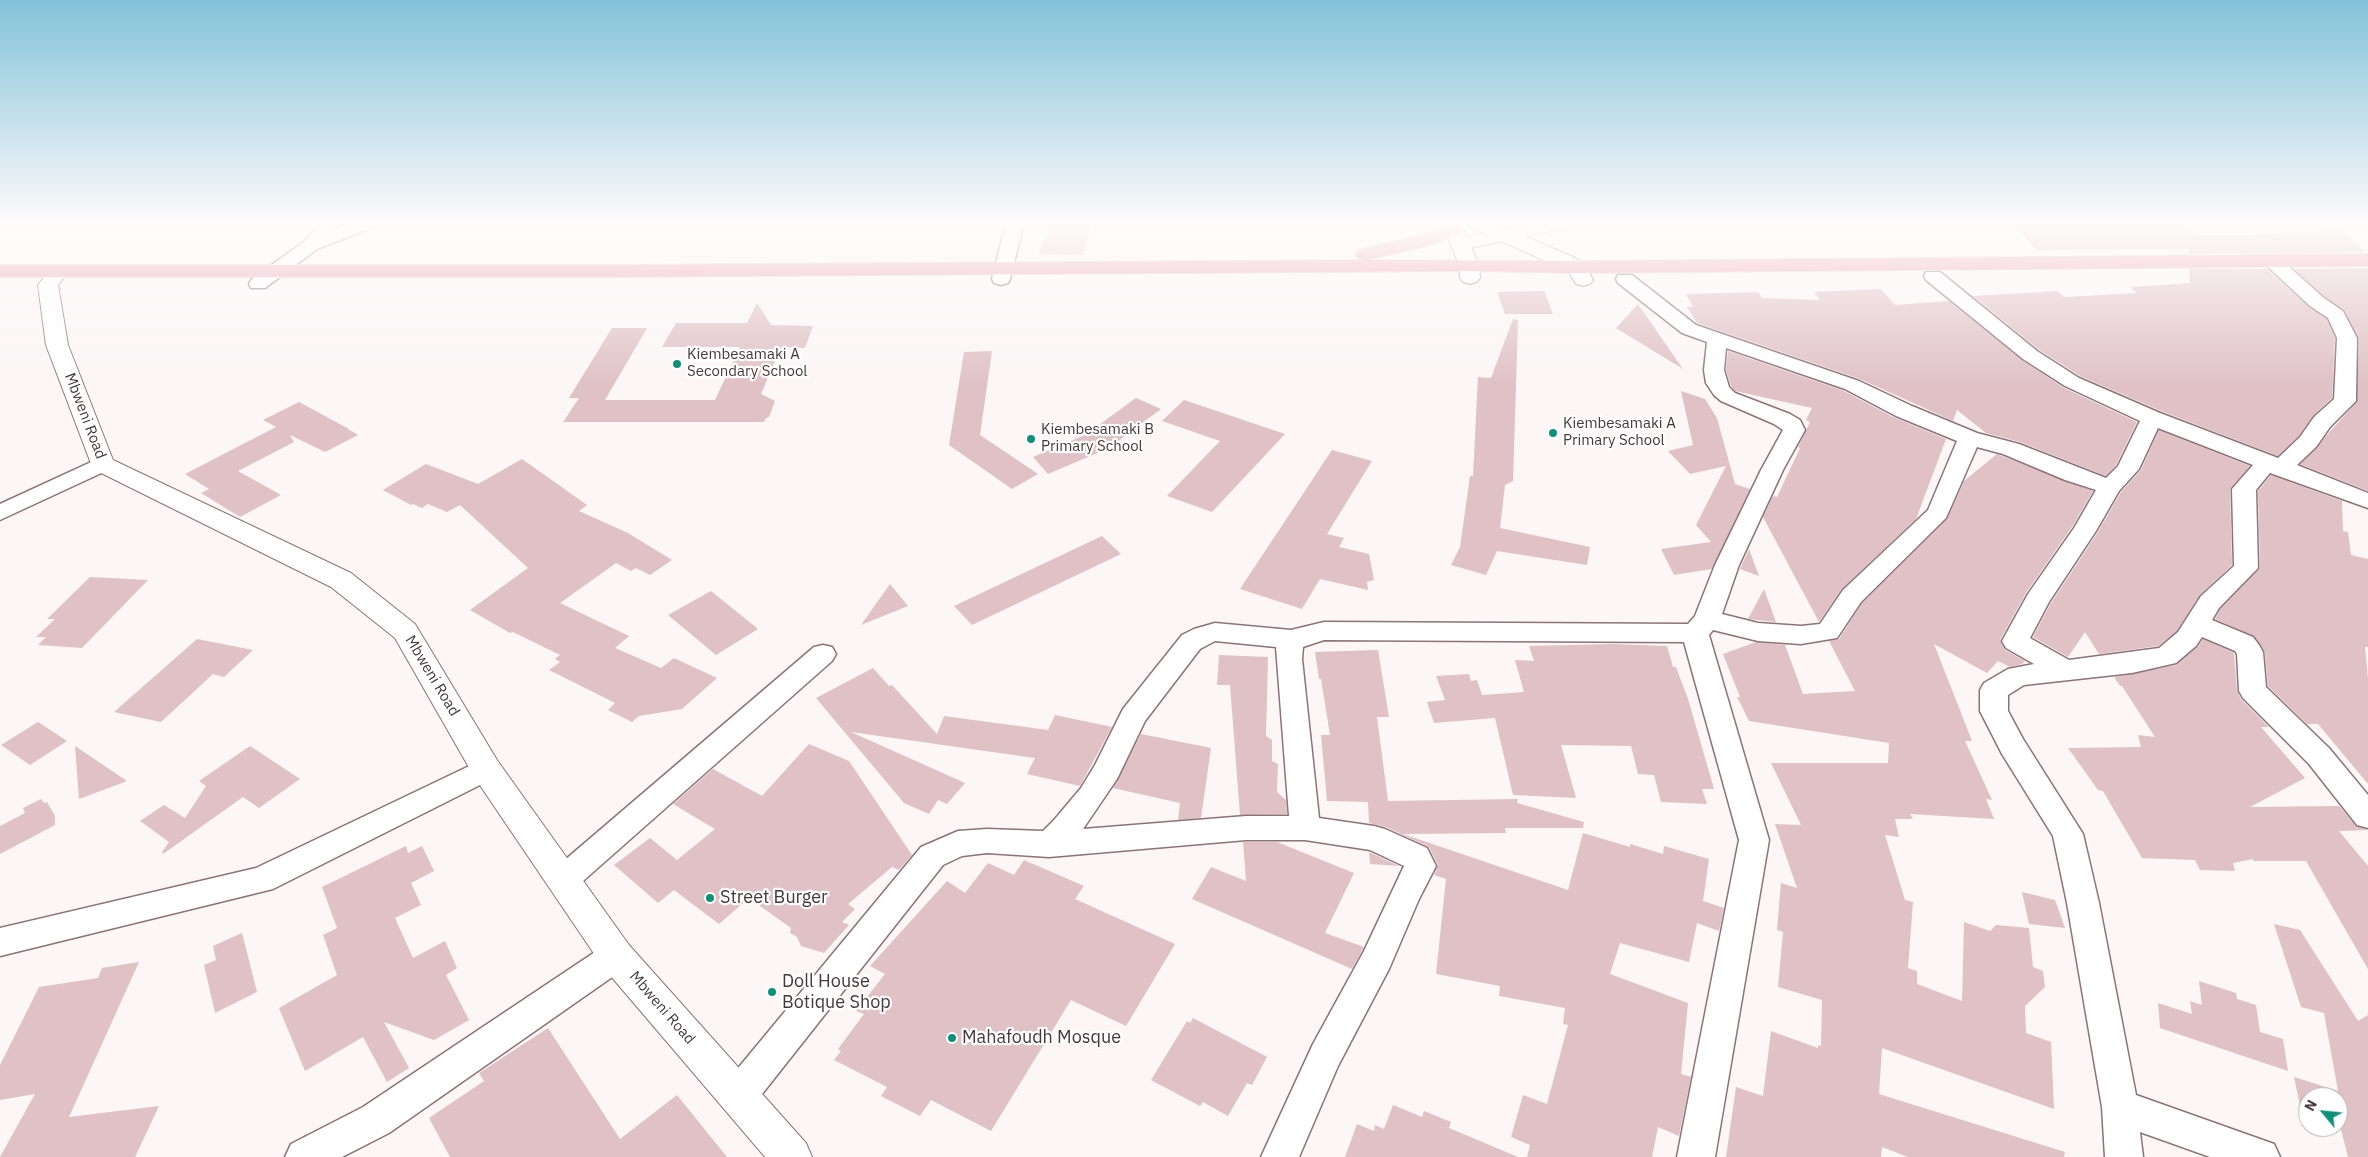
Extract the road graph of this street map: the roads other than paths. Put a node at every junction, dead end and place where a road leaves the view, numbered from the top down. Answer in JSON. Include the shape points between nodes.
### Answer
{"nodes":[{"id":1,"x":40,"y":277,"type":"edge"},
{"id":2,"x":109,"y":277,"type":"edge"},
{"id":3,"x":268,"y":277,"type":"edge"},
{"id":4,"x":732,"y":277,"type":"edge"},
{"id":5,"x":1607,"y":277,"type":"edge"},
{"id":6,"x":1831,"y":277,"type":"edge"},
{"id":7,"x":1934,"y":277,"type":"edge"},
{"id":8,"x":2290,"y":277,"type":"edge"},
{"id":9,"x":53,"y":279,"type":"junction"},
{"id":10,"x":1625,"y":279,"type":"junction"},
{"id":11,"x":258,"y":284,"type":"junction"},
{"id":12,"x":0,"y":285,"type":"edge"},
{"id":13,"x":1717,"y":338,"type":"junction"},
{"id":14,"x":2152,"y":418,"type":"junction"},
{"id":15,"x":1969,"y":438,"type":"junction"},
{"id":16,"x":102,"y":464,"type":"junction"},
{"id":17,"x":2282,"y":467,"type":"junction"},
{"id":18,"x":2110,"y":487,"type":"junction"},
{"id":19,"x":2368,"y":501,"type":"edge"},
{"id":20,"x":0,"y":513,"type":"edge"},
{"id":21,"x":2196,"y":624,"type":"junction"},
{"id":22,"x":1701,"y":626,"type":"junction"},
{"id":23,"x":1294,"y":640,"type":"junction"},
{"id":24,"x":823,"y":654,"type":"dead end"},
{"id":25,"x":2064,"y":670,"type":"junction"},
{"id":26,"x":486,"y":769,"type":"junction"},
{"id":27,"x":2368,"y":816,"type":"edge"},
{"id":28,"x":1305,"y":828,"type":"junction"},
{"id":29,"x":1049,"y":844,"type":"junction"},
{"id":30,"x":564,"y":880,"type":"junction"},
{"id":31,"x":0,"y":942,"type":"edge"},
{"id":32,"x":616,"y":956,"type":"junction"},
{"id":33,"x":738,"y":1096,"type":"junction"},
{"id":34,"x":2120,"y":1107,"type":"junction"},
{"id":35,"x":304,"y":1157,"type":"edge"},
{"id":36,"x":792,"y":1157,"type":"edge"},
{"id":37,"x":1280,"y":1157,"type":"edge"},
{"id":38,"x":1696,"y":1157,"type":"edge"},
{"id":39,"x":2124,"y":1157,"type":"edge"},
{"id":40,"x":2260,"y":1157,"type":"edge"}],
"edges":[{"from":1,"to":9,"type":"main road"},
{"from":2,"to":9,"type":"main road"},
{"from":3,"to":11,"type":"street"},
{"from":4,"to":11,"type":"main road"},
{"from":5,"to":10,"type":"main road"},
{"from":6,"to":10,"type":"main road"},
{"from":7,"to":14,"type":"street","via":[[2037,359],[2072,382]]},
{"from":8,"to":17,"type":"street","via":[[2336,315],[2347,338],[2345,401]]},
{"from":9,"to":11,"type":"main road"},
{"from":9,"to":12,"type":"main road"},
{"from":9,"to":16,"type":"street","name":"Mbweni Road","via":[[57,344]]},
{"from":10,"to":13,"type":"street","via":[[1690,329]]},
{"from":13,"to":15,"type":"street","via":[[1852,385]]},
{"from":13,"to":22,"type":"street","via":[[1714,370],[1721,390],[1782,419],[1794,430],[1772,470]]},
{"from":14,"to":17,"type":"street"},
{"from":14,"to":18,"type":"street","via":[[2128,469]]},
{"from":15,"to":18,"type":"street"},
{"from":15,"to":22,"type":"street","via":[[1938,513],[1852,596],[1828,632],[1801,635]]},
{"from":16,"to":20,"type":"street"},
{"from":16,"to":26,"type":"street","name":"Mbweni Road","via":[[341,580],[398,625],[405,631]]},
{"from":17,"to":19,"type":"street"},
{"from":17,"to":21,"type":"street","via":[[2264,466],[2244,489],[2246,568],[2210,602]]},
{"from":18,"to":25,"type":"street","via":[[2014,641]]},
{"from":21,"to":25,"type":"street","via":[[2187,639],[2167,656]]},
{"from":21,"to":27,"type":"street","via":[[2244,644],[2250,652],[2253,691],[2319,756]]},
{"from":22,"to":23,"type":"street","via":[[1324,631]]},
{"from":22,"to":38,"type":"street","via":[[1754,840]]},
{"from":23,"to":28,"type":"street","via":[[1289,648],[1289,658]]},
{"from":23,"to":29,"type":"street","via":[[1215,632],[1191,642],[1133,716],[1092,796]]},
{"from":24,"to":30,"type":"street"},
{"from":25,"to":34,"type":"street","via":[[2018,676],[1994,690],[1994,711],[2012,746],[2068,834]]},
{"from":26,"to":30,"type":"street","name":"Mbweni Road"},
{"from":26,"to":31,"type":"street","via":[[262,880]]},
{"from":28,"to":29,"type":"street","via":[[1246,828]]},
{"from":28,"to":37,"type":"street","via":[[1374,838],[1416,857],[1420,866],[1377,959],[1325,1056]]},
{"from":29,"to":33,"type":"street","via":[[987,841],[958,844],[932,856]]},
{"from":30,"to":32,"type":"street","name":"Mbweni Road"},
{"from":32,"to":33,"type":"street","name":"Mbweni Road"},
{"from":32,"to":35,"type":"street","via":[[376,1120]]},
{"from":33,"to":36,"type":"street","name":"Mbweni Road"},
{"from":34,"to":39,"type":"street"},
{"from":34,"to":40,"type":"street"}]}
